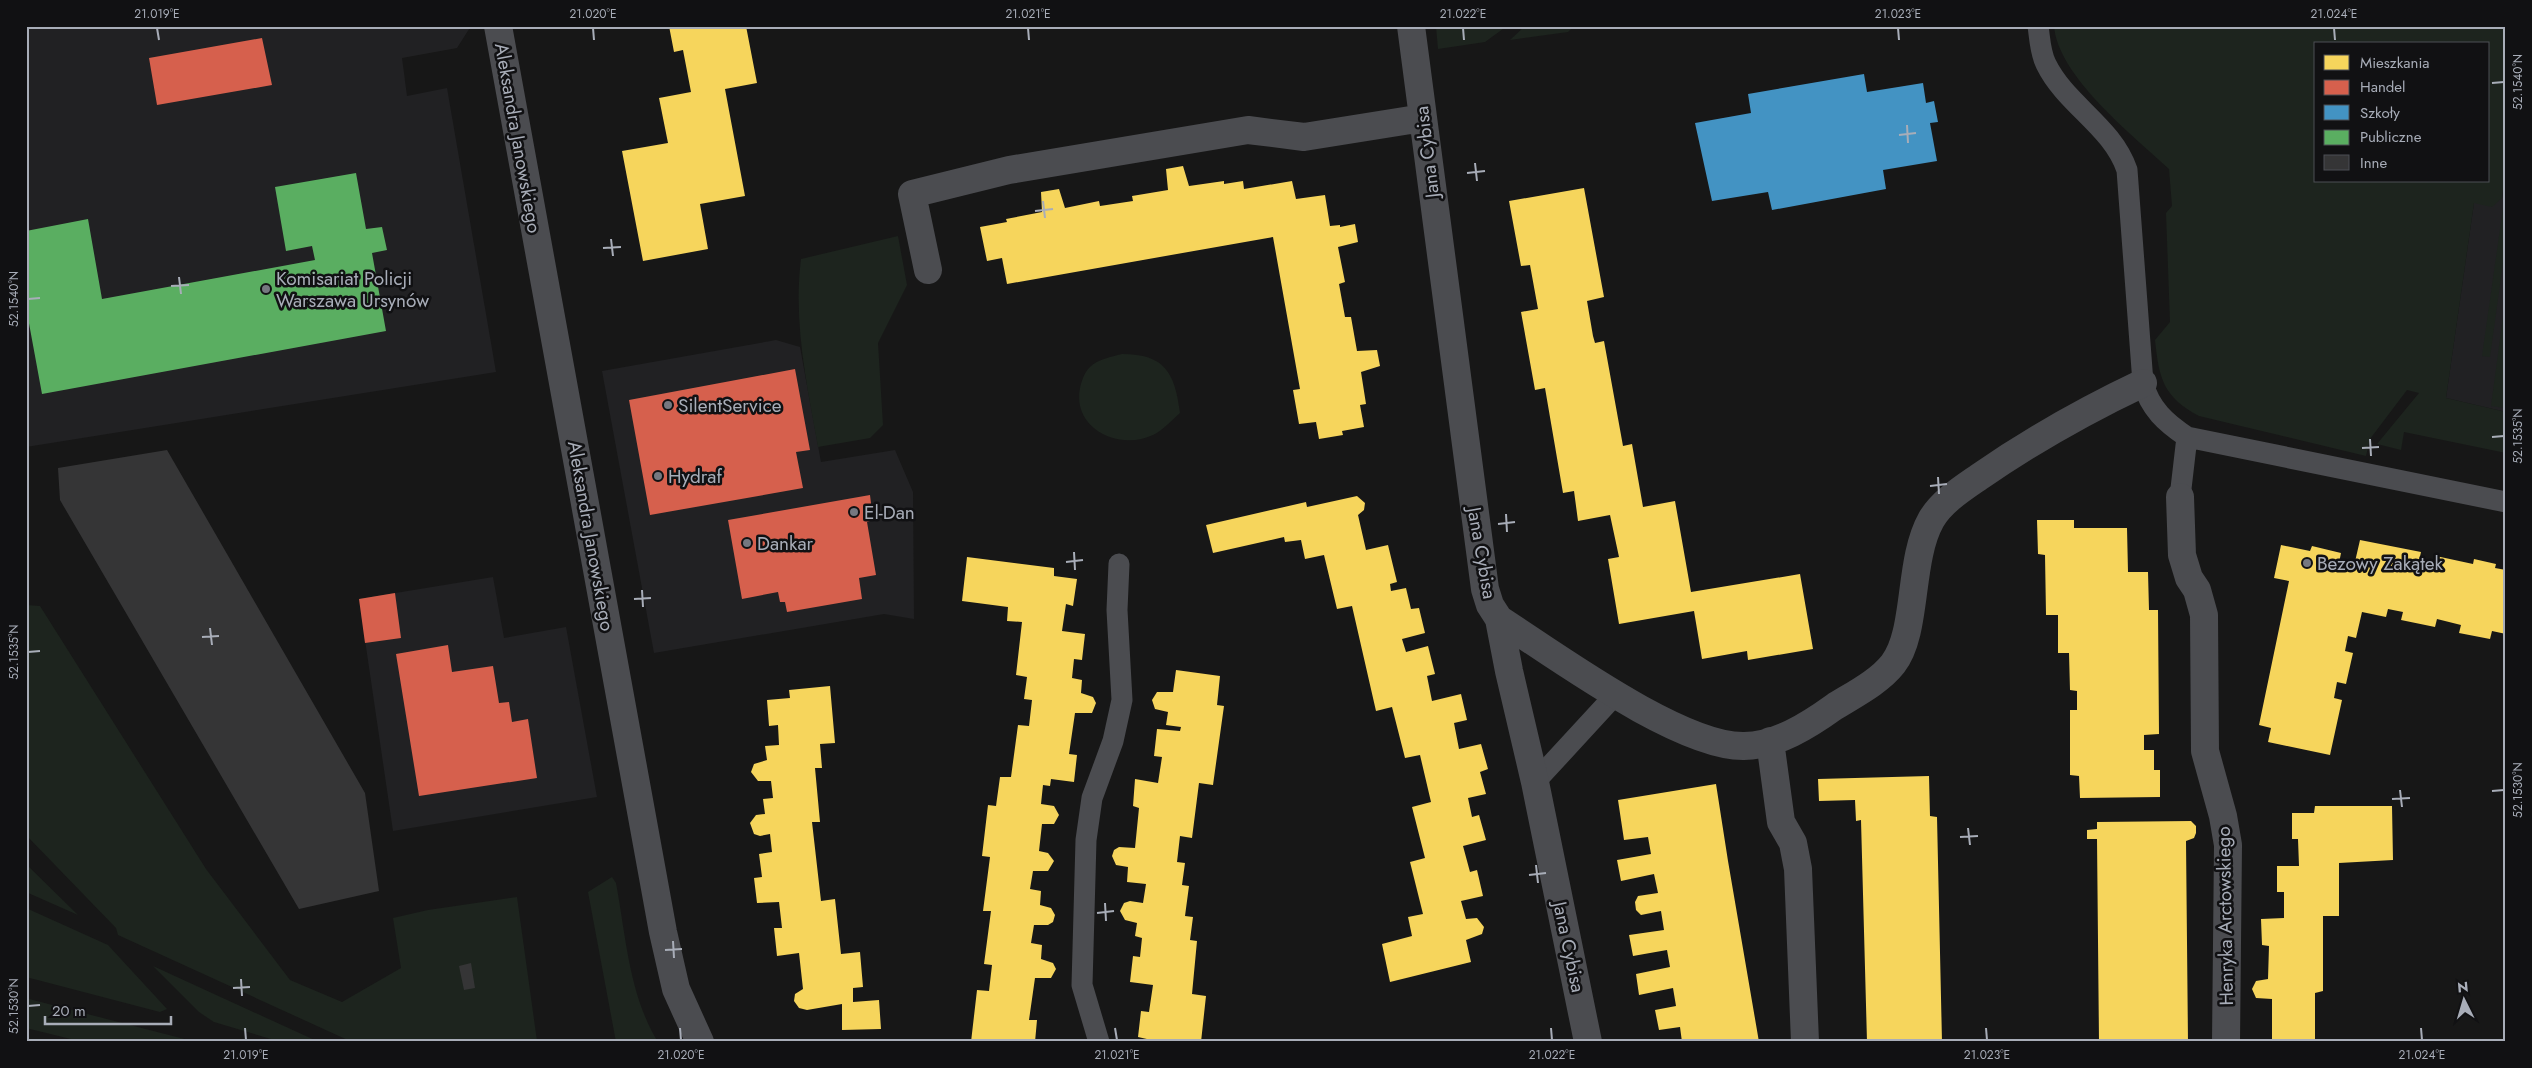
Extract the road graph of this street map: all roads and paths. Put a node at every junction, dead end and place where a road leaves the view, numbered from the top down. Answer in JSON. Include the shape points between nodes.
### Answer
{"nodes":[{"id":1,"x":498,"y":26,"type":"edge"},
{"id":2,"x":1411,"y":26,"type":"edge"},
{"id":3,"x":2038,"y":26,"type":"edge"},
{"id":4,"x":1423,"y":118,"type":"junction"},
{"id":5,"x":928,"y":270,"type":"dead end"},
{"id":6,"x":2143,"y":383,"type":"junction"},
{"id":7,"x":2188,"y":437,"type":"junction"},
{"id":8,"x":2180,"y":497,"type":"joint"},
{"id":9,"x":2506,"y":502,"type":"edge"},
{"id":10,"x":1119,"y":564,"type":"dead end"},
{"id":11,"x":1499,"y":618,"type":"junction"},
{"id":12,"x":1616,"y":694,"type":"junction"},
{"id":13,"x":1770,"y":740,"type":"junction"},
{"id":14,"x":1535,"y":782,"type":"junction"},
{"id":15,"x":700,"y":1042,"type":"edge"},
{"id":16,"x":1099,"y":1042,"type":"edge"},
{"id":17,"x":1588,"y":1042,"type":"edge"},
{"id":18,"x":1805,"y":1042,"type":"edge"},
{"id":19,"x":2226,"y":1042,"type":"edge"}],
"edges":[{"from":1,"to":15,"type":"street","name":"Aleksandra Janowskiego","via":[[663,932],[676,989]]},
{"from":2,"to":4,"type":"street","name":"Jana Cybisa"},
{"from":3,"to":6,"type":"lane","via":[[2047,65],[2061,87],[2115,144],[2127,170]]},
{"from":4,"to":5,"type":"street","via":[[1304,138],[1248,130],[1009,170],[912,194]]},
{"from":4,"to":11,"type":"street","name":"Jana Cybisa","via":[[1485,589]]},
{"from":6,"to":7,"type":"lane","via":[[2156,411],[2168,424]]},
{"from":6,"to":13,"type":"street","via":[[2055,428],[1958,492],[1932,518],[1921,546],[1905,641],[1893,664],[1826,713],[1797,730]]},
{"from":7,"to":8,"type":"lane"},
{"from":7,"to":9,"type":"lane"},
{"from":8,"to":19,"type":"street","name":"Henryka Arctowskiego","via":[[2182,554],[2204,615],[2205,751],[2226,832]]},
{"from":10,"to":16,"type":"lane","via":[[1117,610],[1122,700],[1110,749],[1092,798],[1086,840],[1082,985]]},
{"from":11,"to":12,"type":"street"},
{"from":11,"to":14,"type":"street","name":"Jana Cybisa","via":[[1508,671]]},
{"from":12,"to":13,"type":"street","via":[[1694,736],[1724,745],[1746,746]]},
{"from":12,"to":14,"type":"lane"},
{"from":13,"to":18,"type":"street","via":[[1781,822],[1796,854]]},
{"from":14,"to":17,"type":"street","name":"Jana Cybisa"}]}
